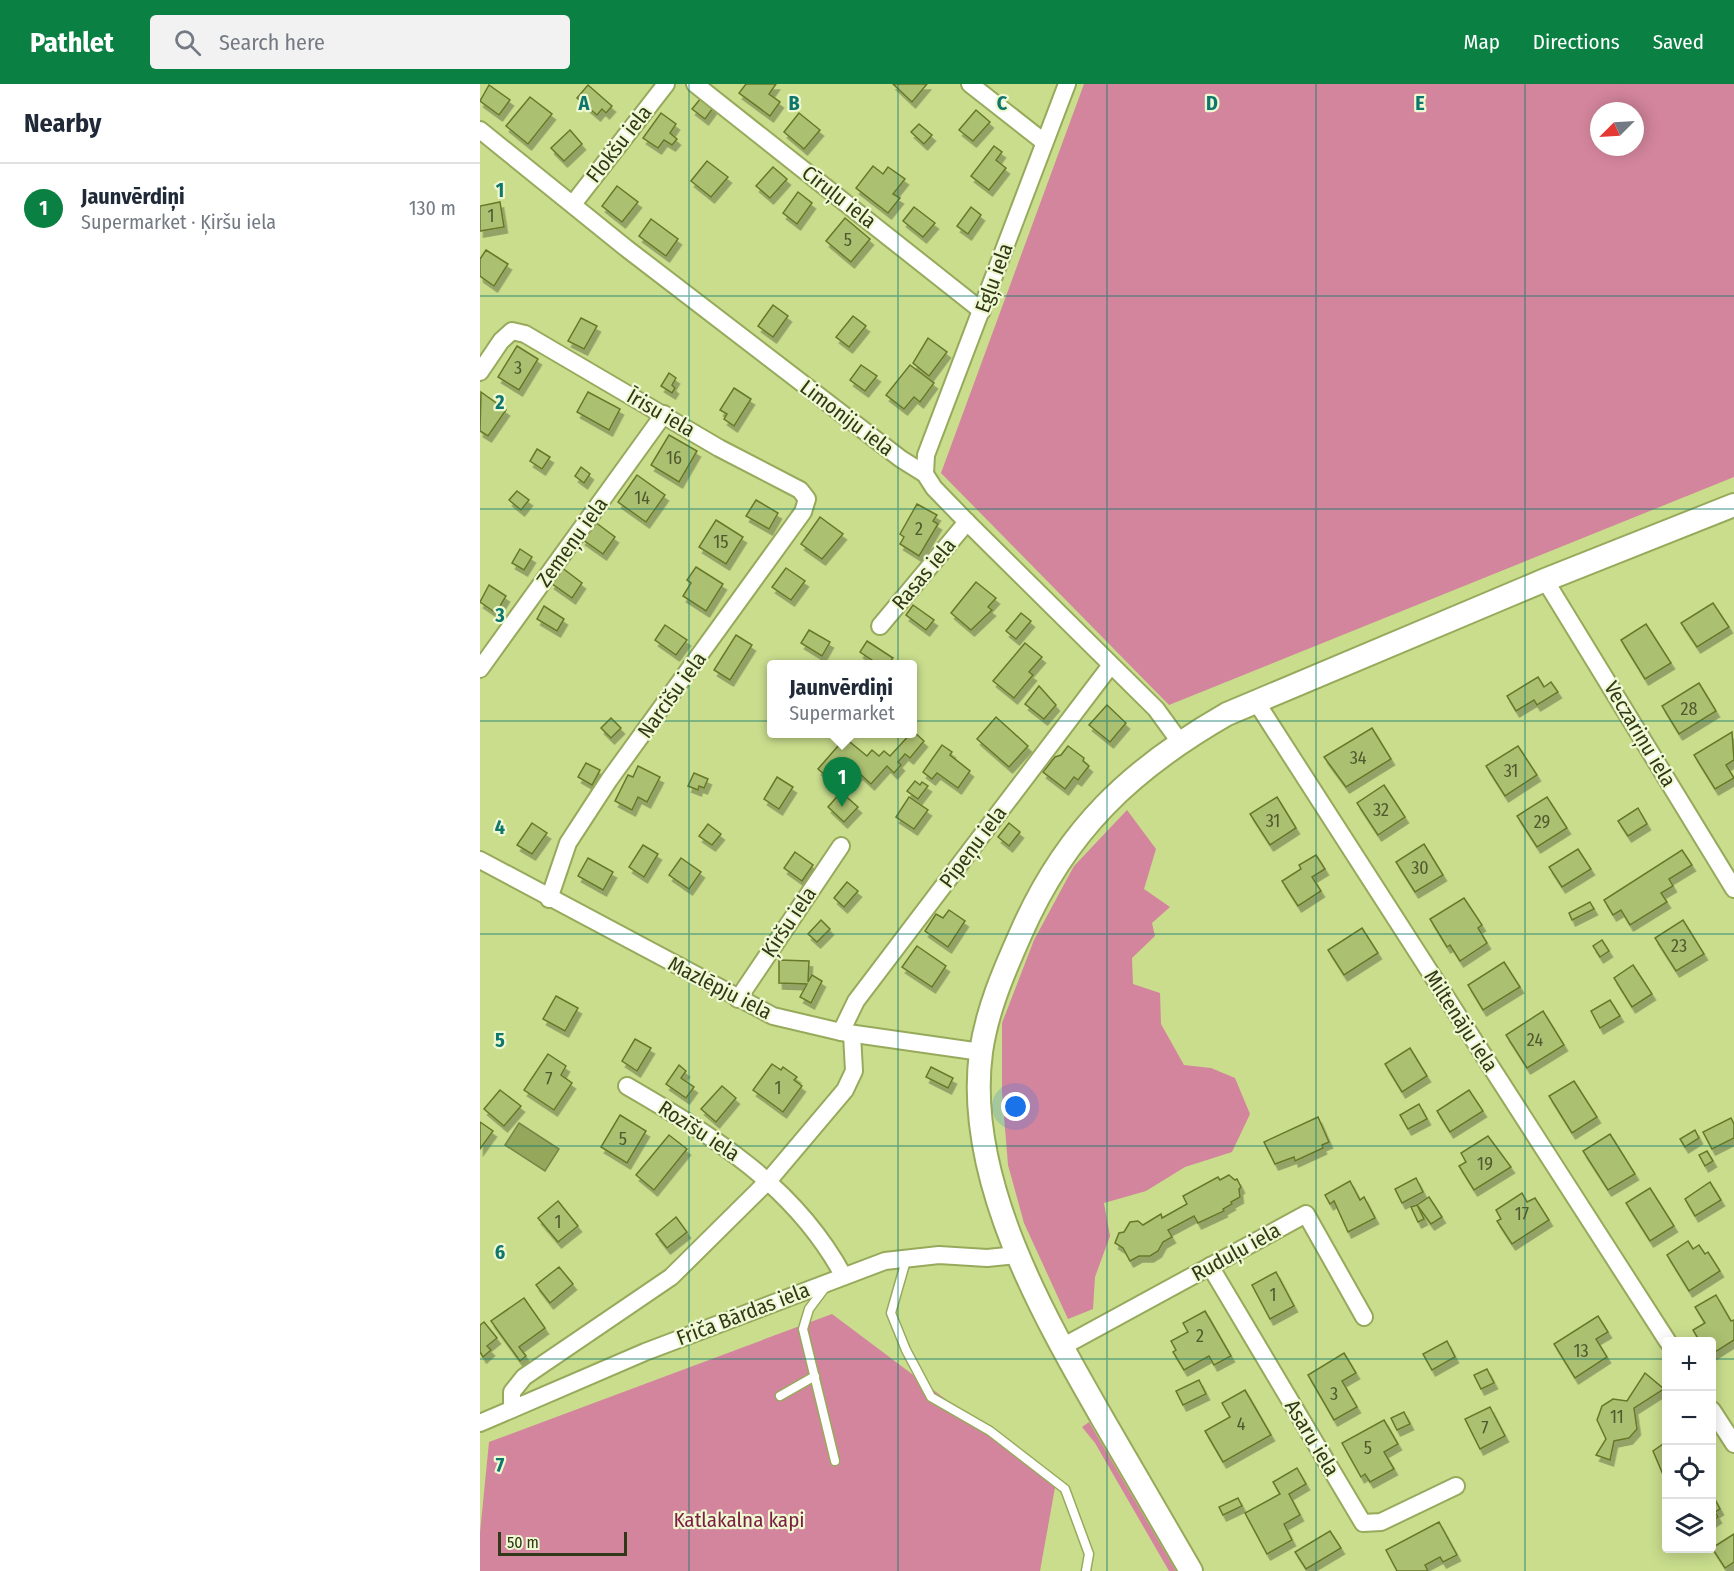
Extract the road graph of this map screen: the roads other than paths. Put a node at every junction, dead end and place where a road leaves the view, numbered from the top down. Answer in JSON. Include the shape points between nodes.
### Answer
{"nodes":[{"id":1,"x":666,"y":84,"type":"edge"},
{"id":2,"x":695,"y":84,"type":"edge"},
{"id":3,"x":970,"y":84,"type":"edge"},
{"id":4,"x":1067,"y":84,"type":"edge"},
{"id":5,"x":480,"y":129,"type":"edge"},
{"id":6,"x":1044,"y":142,"type":"junction"},
{"id":7,"x":573,"y":204,"type":"junction"},
{"id":8,"x":982,"y":310,"type":"junction"},
{"id":9,"x":480,"y":372,"type":"edge"},
{"id":10,"x":664,"y":414,"type":"junction"},
{"id":11,"x":925,"y":474,"type":"junction"},
{"id":12,"x":807,"y":499,"type":"joint"},
{"id":13,"x":1734,"y":505,"type":"edge"},
{"id":14,"x":967,"y":522,"type":"junction"},
{"id":15,"x":1545,"y":580,"type":"junction"},
{"id":16,"x":880,"y":626,"type":"dead end"},
{"id":17,"x":1111,"y":665,"type":"junction"},
{"id":18,"x":480,"y":669,"type":"edge"},
{"id":19,"x":1255,"y":700,"type":"junction"},
{"id":20,"x":1180,"y":742,"type":"junction"},
{"id":21,"x":841,"y":846,"type":"dead end"},
{"id":22,"x":480,"y":860,"type":"edge"},
{"id":23,"x":1734,"y":889,"type":"edge"},
{"id":24,"x":549,"y":898,"type":"junction"},
{"id":25,"x":738,"y":999,"type":"junction"},
{"id":26,"x":847,"y":1033,"type":"junction"},
{"id":27,"x":981,"y":1052,"type":"junction"},
{"id":28,"x":627,"y":1086,"type":"dead end"},
{"id":29,"x":770,"y":1180,"type":"junction"},
{"id":30,"x":1017,"y":1255,"type":"junction"},
{"id":31,"x":907,"y":1257,"type":"junction"},
{"id":32,"x":1210,"y":1266,"type":"junction"},
{"id":33,"x":837,"y":1278,"type":"junction"},
{"id":34,"x":1364,"y":1317,"type":"dead end"},
{"id":35,"x":1665,"y":1337,"type":"edge"},
{"id":36,"x":1062,"y":1347,"type":"junction"},
{"id":37,"x":815,"y":1376,"type":"junction"},
{"id":38,"x":780,"y":1396,"type":"dead end"},
{"id":39,"x":512,"y":1409,"type":"junction"},
{"id":40,"x":1716,"y":1416,"type":"edge"},
{"id":41,"x":480,"y":1423,"type":"edge"},
{"id":42,"x":1734,"y":1444,"type":"edge"},
{"id":43,"x":835,"y":1461,"type":"dead end"},
{"id":44,"x":1456,"y":1486,"type":"dead end"},
{"id":45,"x":1086,"y":1571,"type":"edge"},
{"id":46,"x":1191,"y":1571,"type":"edge"}],
"edges":[{"from":1,"to":7,"type":"street","name":"Flokšu iela"},
{"from":2,"to":8,"type":"street","name":"Cīruļu iela"},
{"from":3,"to":6,"type":"street"},
{"from":4,"to":6,"type":"street","name":"Egļu iela"},
{"from":5,"to":7,"type":"street","name":"Limoniju iela"},
{"from":6,"to":8,"type":"street","name":"Egļu iela"},
{"from":7,"to":11,"type":"street","name":"Limoniju iela"},
{"from":8,"to":11,"type":"street","name":"Egļu iela","via":[[927,455]]},
{"from":9,"to":10,"type":"street","name":"Īrisu iela","via":[[501,341],[512,332],[525,334]]},
{"from":10,"to":12,"type":"street","name":"Īrisu iela","via":[[800,490]]},
{"from":10,"to":18,"type":"street","name":"Zemeņu iela"},
{"from":11,"to":14,"type":"street","name":"Limoniju iela"},
{"from":12,"to":24,"type":"street","name":"Narcišu iela","via":[[803,512],[609,780],[568,843]]},
{"from":13,"to":15,"type":"main road"},
{"from":14,"to":16,"type":"street","name":"Rasas iela"},
{"from":14,"to":17,"type":"street","name":"Limoniju iela"},
{"from":15,"to":19,"type":"main road"},
{"from":15,"to":23,"type":"street","name":"Veczariņu iela"},
{"from":17,"to":20,"type":"street","name":"Limoniju iela","via":[[1156,710]]},
{"from":17,"to":26,"type":"street","name":"Pīpeņu iela","via":[[856,1001]]},
{"from":19,"to":20,"type":"main road"},
{"from":19,"to":35,"type":"street","name":"Miltenāju iela"},
{"from":20,"to":27,"type":"main road","via":[[1106,804],[1080,831],[1055,869],[1032,908],[996,990]]},
{"from":21,"to":25,"type":"street","name":"Ķiršu iela"},
{"from":22,"to":24,"type":"street","name":"Mazlēpju iela"},
{"from":24,"to":25,"type":"street","name":"Mazlēpju iela"},
{"from":25,"to":26,"type":"street","name":"Mazlēpju iela","via":[[773,1017]]},
{"from":26,"to":27,"type":"street","name":"Mazlēpju iela"},
{"from":26,"to":29,"type":"street","via":[[854,1071],[845,1090]]},
{"from":27,"to":30,"type":"main road","via":[[979,1090],[987,1157]]},
{"from":28,"to":29,"type":"street","name":"Rozīšu iela","via":[[702,1130]]},
{"from":29,"to":33,"type":"street","name":"Rozīšu iela","via":[[831,1252]]},
{"from":29,"to":39,"type":"street","via":[[671,1277],[524,1377],[512,1392]]},
{"from":30,"to":31,"type":"street","name":"Friča Bārdas iela"},
{"from":30,"to":36,"type":"main road"},
{"from":31,"to":33,"type":"street","name":"Friča Bārdas iela"},
{"from":31,"to":45,"type":"lane","via":[[891,1313],[932,1397],[990,1431],[1065,1489],[1089,1554]]},
{"from":32,"to":34,"type":"street","name":"Ruduļu iela","via":[[1306,1214]]},
{"from":32,"to":36,"type":"street","name":"Ruduļu iela"},
{"from":32,"to":44,"type":"street","name":"Asaru iela","via":[[1363,1523],[1381,1522]]},
{"from":33,"to":37,"type":"lane","via":[[809,1309],[803,1329]]},
{"from":33,"to":39,"type":"street","name":"Friča Bārdas iela","via":[[645,1352]]},
{"from":36,"to":46,"type":"main road"},
{"from":37,"to":38,"type":"lane"},
{"from":37,"to":43,"type":"lane"},
{"from":39,"to":41,"type":"street","name":"Friča Bārdas iela"},
{"from":40,"to":42,"type":"street"}]}
